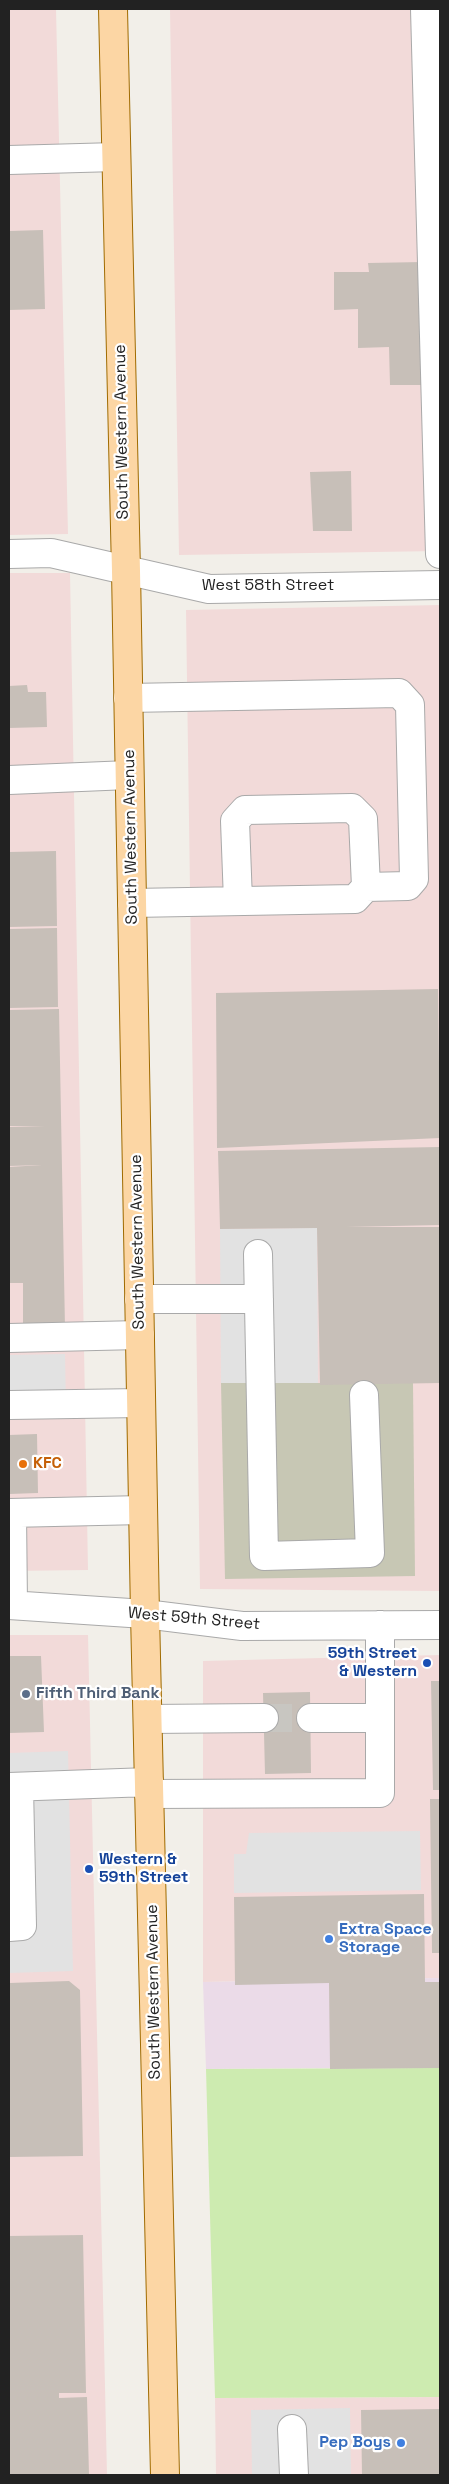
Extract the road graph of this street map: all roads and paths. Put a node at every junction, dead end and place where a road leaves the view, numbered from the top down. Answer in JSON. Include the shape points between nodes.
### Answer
{"nodes":[{"id":1,"x":113,"y":9,"type":"edge"},
{"id":2,"x":425,"y":9,"type":"edge"},
{"id":3,"x":116,"y":157,"type":"junction"},
{"id":4,"x":9,"y":160,"type":"edge"},
{"id":5,"x":9,"y":554,"type":"edge"},
{"id":6,"x":440,"y":554,"type":"edge"},
{"id":7,"x":126,"y":571,"type":"junction"},
{"id":8,"x":440,"y":585,"type":"edge"},
{"id":9,"x":128,"y":698,"type":"junction"},
{"id":10,"x":129,"y":775,"type":"junction"},
{"id":11,"x":9,"y":780,"type":"edge"},
{"id":12,"x":366,"y":887,"type":"junction"},
{"id":13,"x":238,"y":901,"type":"junction"},
{"id":14,"x":132,"y":903,"type":"junction"},
{"id":15,"x":258,"y":1254,"type":"dead end"},
{"id":16,"x":139,"y":1299,"type":"junction"},
{"id":17,"x":259,"y":1299,"type":"junction"},
{"id":18,"x":140,"y":1335,"type":"junction"},
{"id":19,"x":9,"y":1338,"type":"edge"},
{"id":20,"x":364,"y":1395,"type":"dead end"},
{"id":21,"x":141,"y":1403,"type":"junction"},
{"id":22,"x":9,"y":1405,"type":"edge"},
{"id":23,"x":143,"y":1510,"type":"junction"},
{"id":24,"x":10,"y":1513,"type":"edge"},
{"id":25,"x":11,"y":1605,"type":"edge"},
{"id":26,"x":145,"y":1614,"type":"junction"},
{"id":27,"x":380,"y":1625,"type":"junction"},
{"id":28,"x":440,"y":1625,"type":"edge"},
{"id":29,"x":264,"y":1718,"type":"tunnel mouth"},
{"id":30,"x":311,"y":1718,"type":"tunnel mouth"},
{"id":31,"x":380,"y":1718,"type":"junction"},
{"id":32,"x":148,"y":1719,"type":"junction"},
{"id":33,"x":14,"y":1787,"type":"edge"},
{"id":34,"x":149,"y":1788,"type":"junction"},
{"id":35,"x":9,"y":1927,"type":"edge"},
{"id":36,"x":292,"y":2429,"type":"dead end"},
{"id":37,"x":165,"y":2475,"type":"edge"},
{"id":38,"x":294,"y":2475,"type":"edge"}],
"edges":[{"from":1,"to":3,"type":"main road","name":"South Western Avenue"},
{"from":2,"to":6,"type":"street"},
{"from":3,"to":4,"type":"street"},
{"from":3,"to":7,"type":"main road","name":"South Western Avenue"},
{"from":5,"to":7,"type":"street","name":"West 58th Street","via":[[51,553]]},
{"from":7,"to":8,"type":"street","name":"West 58th Street","via":[[209,589]]},
{"from":7,"to":9,"type":"main road","name":"South Western Avenue"},
{"from":9,"to":10,"type":"main road","name":"South Western Avenue"},
{"from":9,"to":12,"type":"street","via":[[399,693],[410,705],[414,879],[408,886]]},
{"from":10,"to":11,"type":"street"},
{"from":10,"to":14,"type":"main road","name":"South Western Avenue"},
{"from":12,"to":13,"type":"street","via":[[354,899]]},
{"from":12,"to":13,"type":"street","via":[[363,819],[352,808],[245,810],[236,821]]},
{"from":13,"to":14,"type":"street"},
{"from":14,"to":16,"type":"main road","name":"South Western Avenue"},
{"from":15,"to":17,"type":"street"},
{"from":16,"to":17,"type":"street"},
{"from":16,"to":18,"type":"main road","name":"South Western Avenue"},
{"from":17,"to":20,"type":"street","via":[[264,1556],[370,1553]]},
{"from":18,"to":19,"type":"street"},
{"from":18,"to":21,"type":"main road","name":"South Western Avenue"},
{"from":21,"to":22,"type":"street"},
{"from":21,"to":23,"type":"main road","name":"South Western Avenue"},
{"from":23,"to":24,"type":"street"},
{"from":23,"to":26,"type":"main road","name":"South Western Avenue"},
{"from":24,"to":25,"type":"street"},
{"from":25,"to":26,"type":"street","name":"West 59th Street"},
{"from":26,"to":27,"type":"street","name":"West 59th Street","via":[[242,1626]]},
{"from":26,"to":32,"type":"main road","name":"South Western Avenue"},
{"from":27,"to":28,"type":"street","name":"West 59th Street"},
{"from":27,"to":31,"type":"street"},
{"from":29,"to":32,"type":"street"},
{"from":30,"to":31,"type":"street"},
{"from":31,"to":34,"type":"street","via":[[380,1793]]},
{"from":32,"to":34,"type":"main road","name":"South Western Avenue"},
{"from":33,"to":34,"type":"street"},
{"from":33,"to":35,"type":"street","via":[[22,1926]]},
{"from":34,"to":37,"type":"main road","name":"South Western Avenue"},
{"from":36,"to":38,"type":"street"}]}
